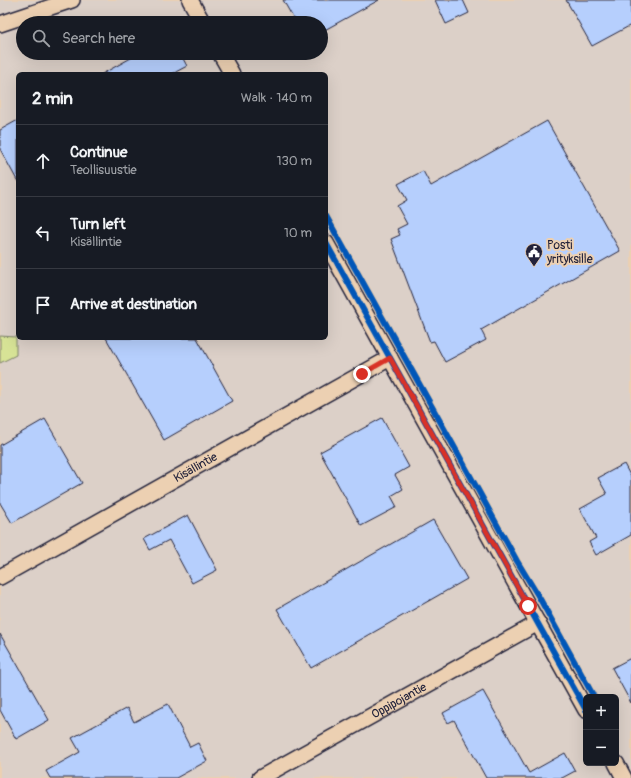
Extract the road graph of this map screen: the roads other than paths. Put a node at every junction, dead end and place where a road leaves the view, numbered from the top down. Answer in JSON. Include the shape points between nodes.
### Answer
{"nodes":[{"id":1,"x":72,"y":0,"type":"edge"},
{"id":2,"x":190,"y":0,"type":"edge"},
{"id":3,"x":24,"y":16,"type":"edge"},
{"id":4,"x":199,"y":16,"type":"edge"},
{"id":5,"x":16,"y":19,"type":"edge"},
{"id":6,"x":0,"y":24,"type":"edge"},
{"id":7,"x":224,"y":60,"type":"edge"},
{"id":8,"x":231,"y":72,"type":"edge"},
{"id":9,"x":328,"y":247,"type":"edge"},
{"id":10,"x":390,"y":358,"type":"junction"},
{"id":11,"x":0,"y":576,"type":"edge"},
{"id":12,"x":538,"y":623,"type":"junction"},
{"id":13,"x":583,"y":705,"type":"edge"},
{"id":14,"x":618,"y":766,"type":"edge"},
{"id":15,"x":260,"y":778,"type":"edge"},
{"id":16,"x":624,"y":778,"type":"edge"}],
"edges":[{"from":1,"to":3,"type":"street"},
{"from":2,"to":4,"type":"street"},
{"from":5,"to":6,"type":"street"},
{"from":7,"to":8,"type":"street"},
{"from":9,"to":10,"type":"street"},
{"from":10,"to":11,"type":"street","name":"Kisällintie"},
{"from":10,"to":12,"type":"street"},
{"from":12,"to":13,"type":"street"},
{"from":12,"to":15,"type":"street","name":"Oppipojantie"},
{"from":14,"to":16,"type":"street"}]}
